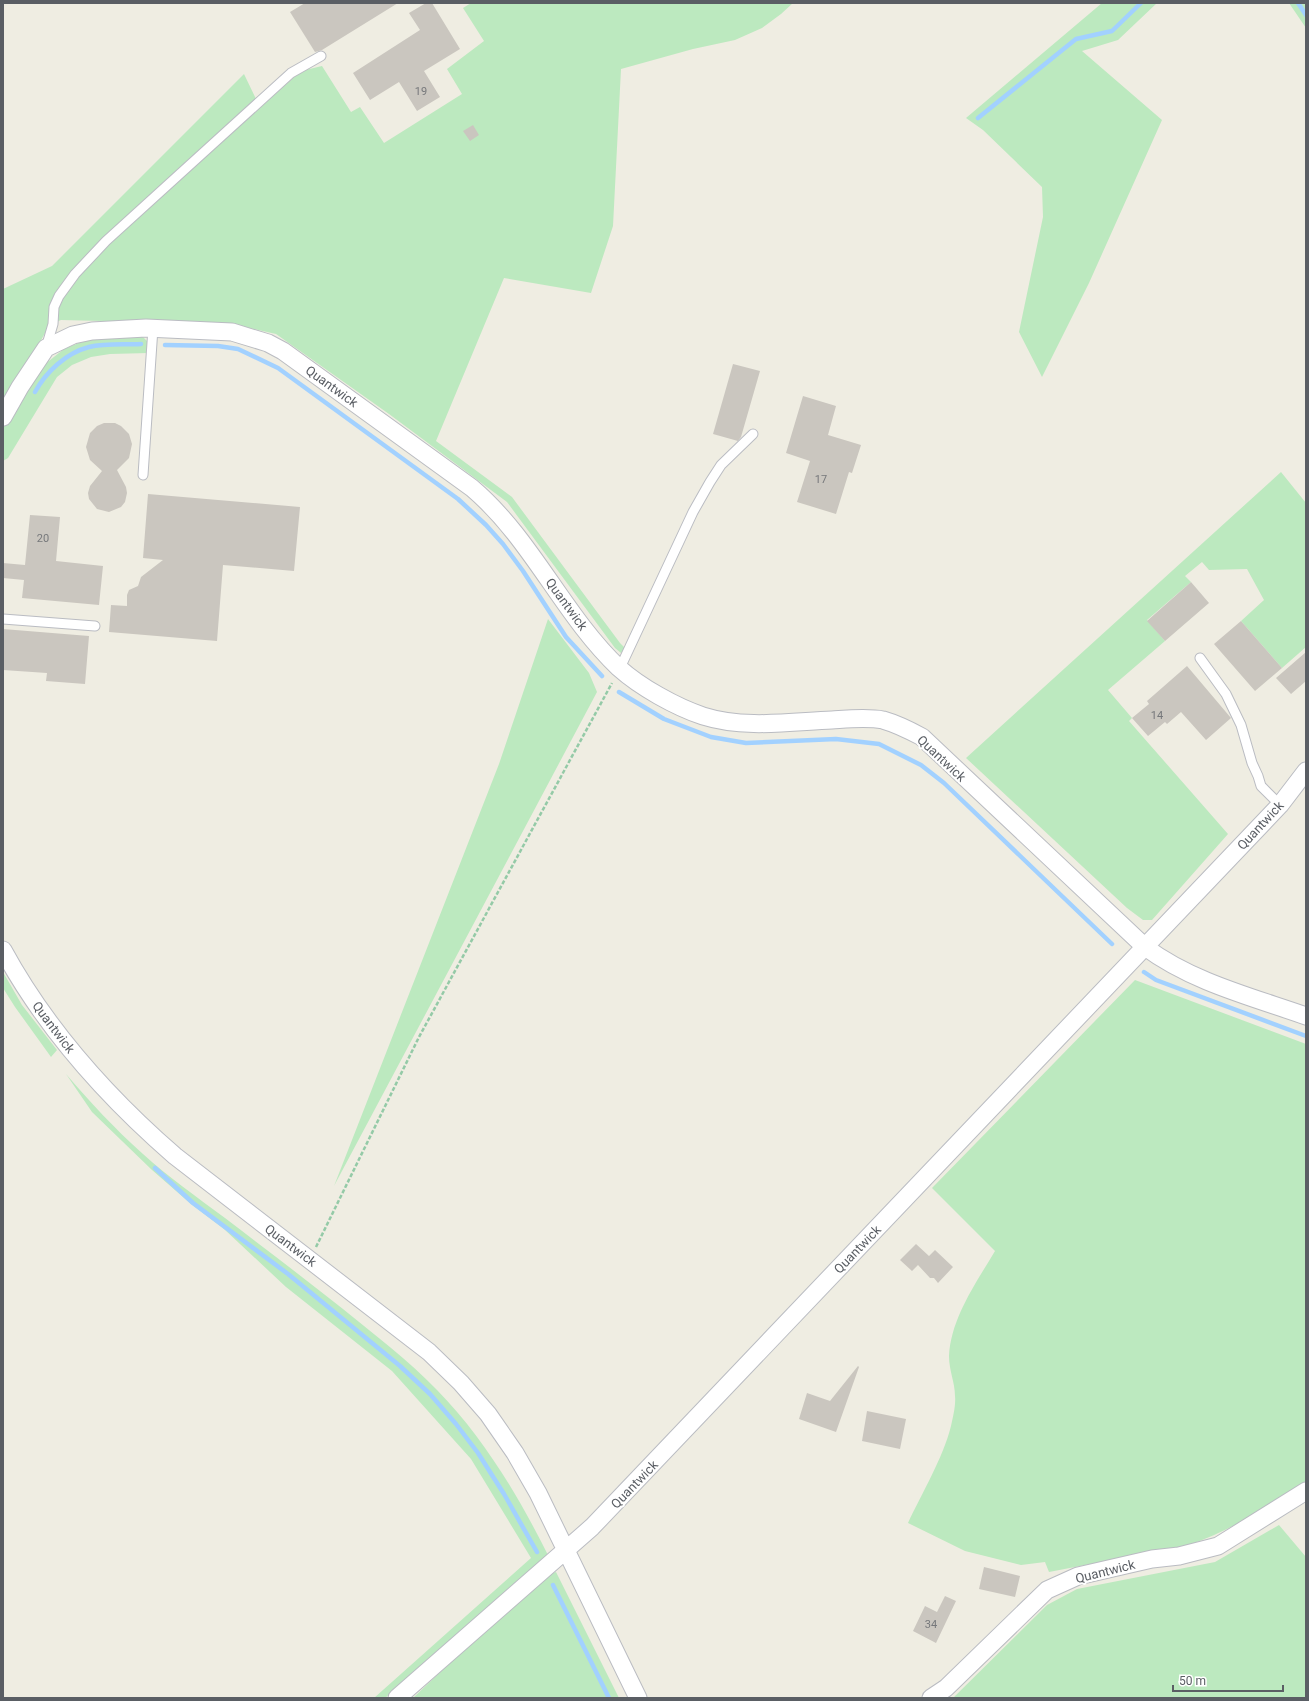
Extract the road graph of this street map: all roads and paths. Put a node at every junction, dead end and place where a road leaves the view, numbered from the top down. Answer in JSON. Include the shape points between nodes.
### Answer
{"nodes":[{"id":1,"x":321,"y":56,"type":"dead end"},
{"id":2,"x":153,"y":328,"type":"junction"},
{"id":3,"x":46,"y":348,"type":"junction"},
{"id":4,"x":3,"y":417,"type":"edge"},
{"id":5,"x":753,"y":434,"type":"dead end"},
{"id":6,"x":143,"y":475,"type":"dead end"},
{"id":7,"x":3,"y":618,"type":"edge"},
{"id":8,"x":95,"y":626,"type":"dead end"},
{"id":9,"x":1200,"y":658,"type":"dead end"},
{"id":10,"x":620,"y":668,"type":"junction"},
{"id":11,"x":1306,"y":771,"type":"edge"},
{"id":12,"x":1280,"y":805,"type":"junction"},
{"id":13,"x":1145,"y":947,"type":"junction"},
{"id":14,"x":3,"y":950,"type":"edge"},
{"id":15,"x":1306,"y":1016,"type":"edge"},
{"id":16,"x":310,"y":1259,"type":"junction"},
{"id":17,"x":1306,"y":1491,"type":"edge"},
{"id":18,"x":566,"y":1549,"type":"junction"},
{"id":19,"x":398,"y":1698,"type":"edge"},
{"id":20,"x":638,"y":1698,"type":"edge"},
{"id":21,"x":931,"y":1698,"type":"edge"}],
"edges":[{"from":1,"to":3,"type":"lane","via":[[292,73],[106,241],[60,296],[54,307],[53,324]]},
{"from":2,"to":3,"type":"street","name":"Quantwick","via":[[92,331],[73,335]]},
{"from":2,"to":6,"type":"lane"},
{"from":2,"to":10,"type":"street","name":"Quantwick","via":[[232,332],[268,343],[302,364],[492,505],[583,626]]},
{"from":3,"to":4,"type":"street"},
{"from":5,"to":10,"type":"lane","via":[[721,465],[710,482],[693,512]]},
{"from":7,"to":8,"type":"lane"},
{"from":9,"to":12,"type":"lane","via":[[1226,694],[1240,725],[1261,786]]},
{"from":10,"to":13,"type":"street","name":"Quantwick","via":[[679,707],[726,722],[856,718],[881,720],[902,726],[922,737]]},
{"from":10,"to":16,"type":"path","via":[[419,1037]]},
{"from":11,"to":12,"type":"street","name":"Quantwick"},
{"from":12,"to":13,"type":"street","name":"Quantwick"},
{"from":13,"to":15,"type":"street","name":"Quantwick","via":[[1163,961],[1196,977]]},
{"from":13,"to":18,"type":"street","name":"Quantwick","via":[[592,1528]]},
{"from":14,"to":16,"type":"street","name":"Quantwick","via":[[17,976],[59,1037],[109,1095],[175,1156]]},
{"from":16,"to":18,"type":"street","name":"Quantwick","via":[[429,1352],[461,1383],[488,1414],[515,1453]]},
{"from":17,"to":21,"type":"street","name":"Quantwick","via":[[1218,1546],[1078,1576],[1047,1590],[946,1688]]},
{"from":18,"to":19,"type":"street","name":"Quantwick"},
{"from":18,"to":20,"type":"street","name":"Quantwick"}]}
